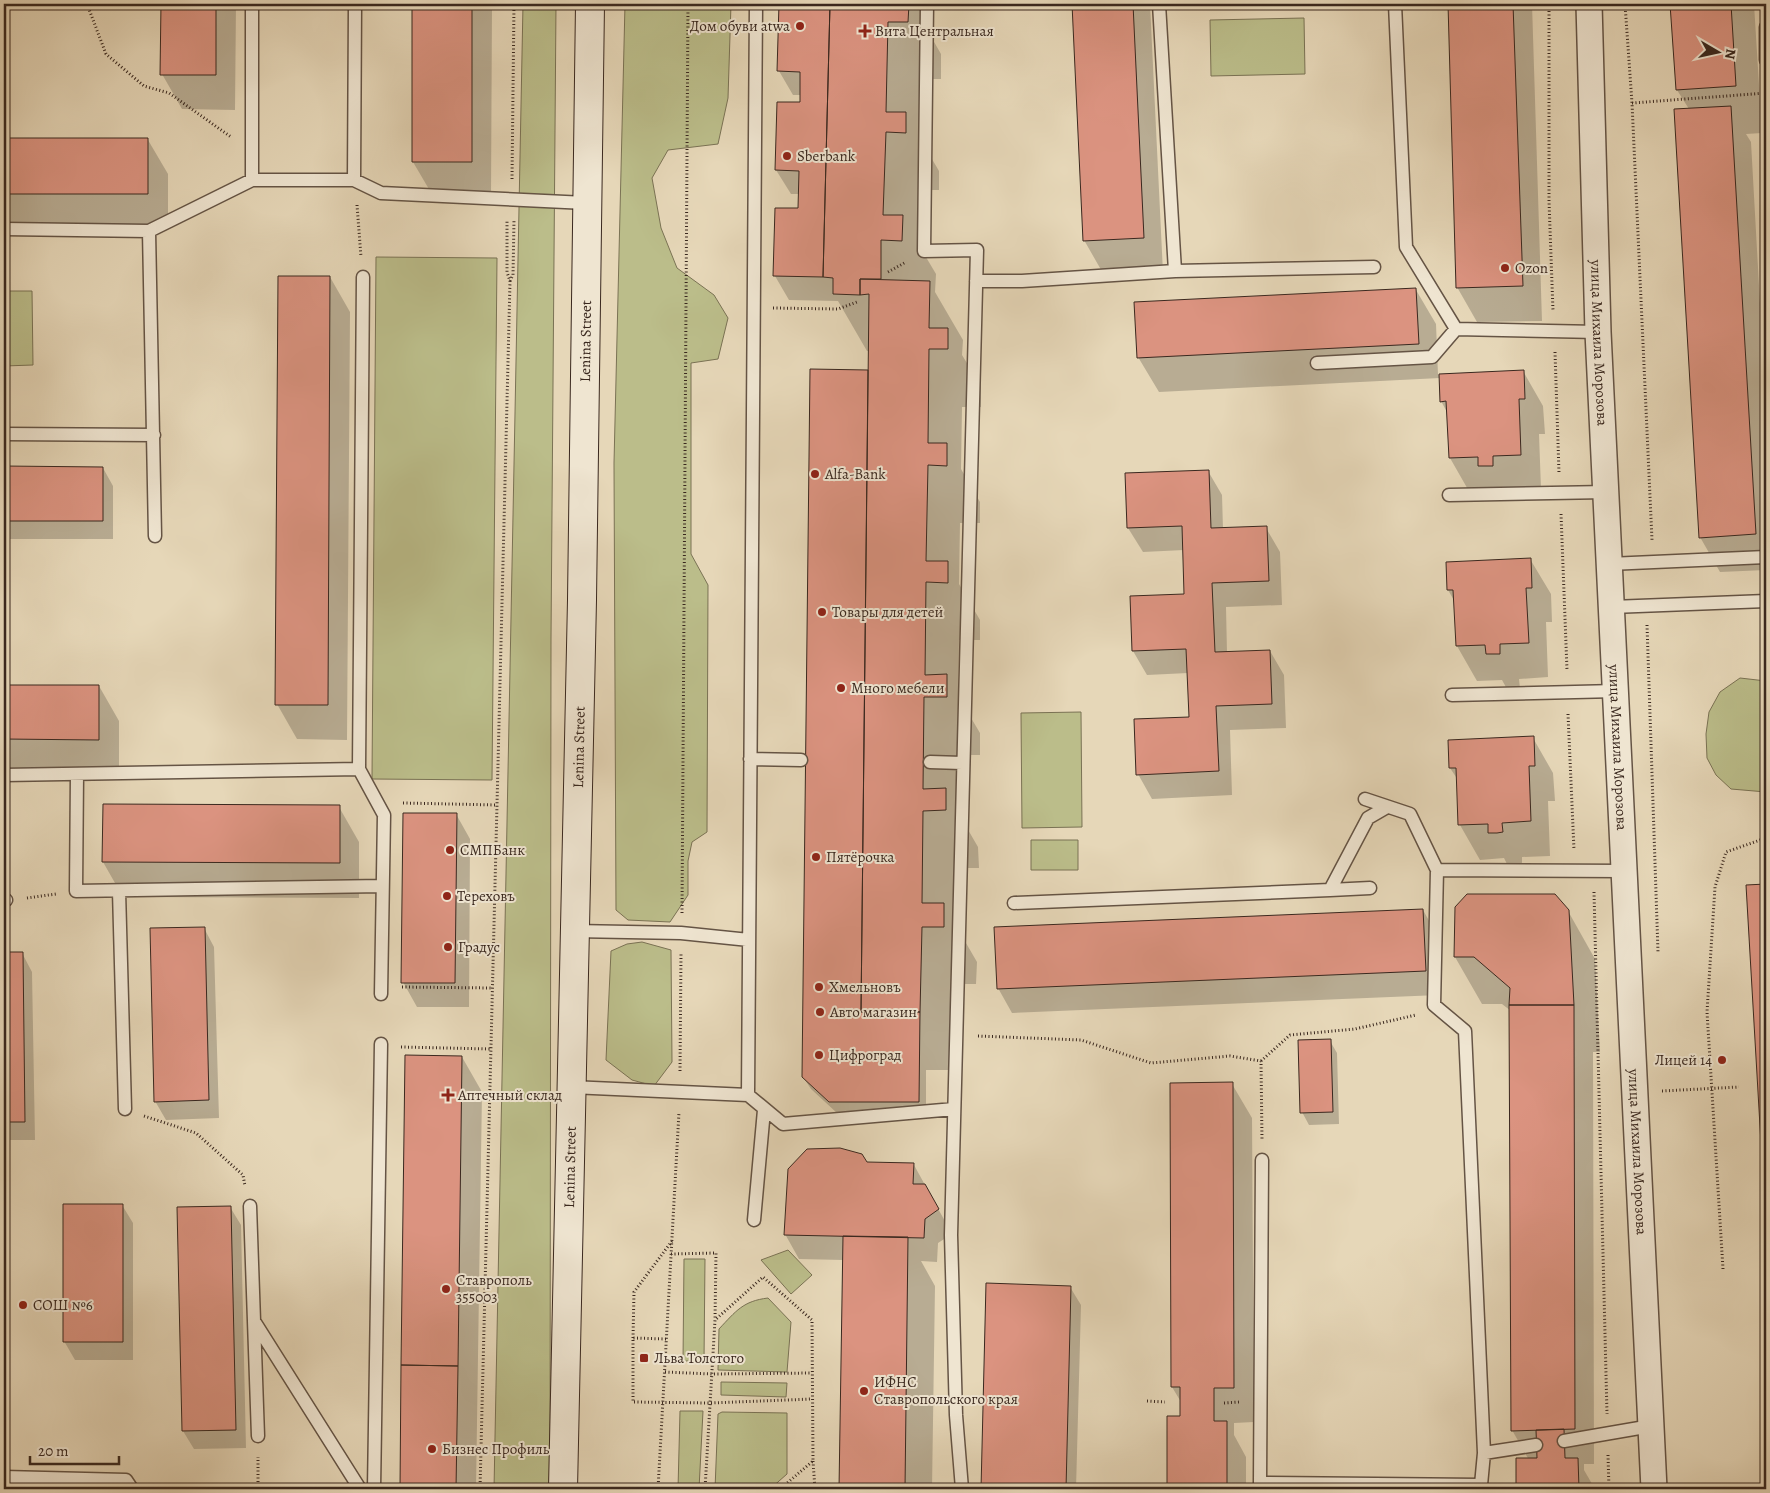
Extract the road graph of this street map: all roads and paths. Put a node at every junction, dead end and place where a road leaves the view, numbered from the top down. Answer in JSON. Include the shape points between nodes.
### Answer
{"nodes":[{"id":1,"x":88,"y":4,"type":"edge"},
{"id":2,"x":252,"y":4,"type":"edge"},
{"id":3,"x":355,"y":4,"type":"edge"},
{"id":4,"x":514,"y":4,"type":"edge"},
{"id":5,"x":590,"y":4,"type":"edge"},
{"id":6,"x":688,"y":4,"type":"edge"},
{"id":7,"x":756,"y":4,"type":"edge"},
{"id":8,"x":927,"y":4,"type":"edge"},
{"id":9,"x":1159,"y":4,"type":"edge"},
{"id":10,"x":1395,"y":4,"type":"edge"},
{"id":11,"x":1549,"y":4,"type":"edge"},
{"id":12,"x":1589,"y":4,"type":"edge"},
{"id":13,"x":1625,"y":4,"type":"edge"},
{"id":14,"x":1766,"y":27,"type":"edge"},
{"id":15,"x":1766,"y":60,"type":"edge"},
{"id":16,"x":1766,"y":93,"type":"edge"},
{"id":17,"x":1632,"y":103,"type":"junction"},
{"id":18,"x":252,"y":152,"type":"junction"},
{"id":19,"x":252,"y":180,"type":"junction"},
{"id":20,"x":354,"y":180,"type":"junction"},
{"id":21,"x":513,"y":193,"type":"junction"},
{"id":22,"x":586,"y":203,"type":"junction"},
{"id":23,"x":508,"y":214,"type":"dead end"},
{"id":24,"x":358,"y":223,"type":"dead end"},
{"id":25,"x":4,"y":229,"type":"edge"},
{"id":26,"x":149,"y":232,"type":"junction"},
{"id":27,"x":1374,"y":266,"type":"dead end"},
{"id":28,"x":1175,"y":271,"type":"junction"},
{"id":29,"x":363,"y":277,"type":"joint"},
{"id":30,"x":510,"y":281,"type":"junction"},
{"id":31,"x":976,"y":281,"type":"junction"},
{"id":32,"x":857,"y":302,"type":"dead end"},
{"id":33,"x":754,"y":307,"type":"junction"},
{"id":34,"x":1456,"y":329,"type":"junction"},
{"id":35,"x":1554,"y":331,"type":"junction"},
{"id":36,"x":1598,"y":332,"type":"junction"},
{"id":37,"x":1317,"y":363,"type":"dead end"},
{"id":38,"x":4,"y":434,"type":"edge"},
{"id":39,"x":154,"y":434,"type":"junction"},
{"id":40,"x":1606,"y":492,"type":"junction"},
{"id":41,"x":1560,"y":493,"type":"junction"},
{"id":42,"x":1449,"y":495,"type":"dead end"},
{"id":43,"x":155,"y":536,"type":"dead end"},
{"id":44,"x":1766,"y":557,"type":"edge"},
{"id":45,"x":1653,"y":562,"type":"junction"},
{"id":46,"x":1609,"y":564,"type":"junction"},
{"id":47,"x":1766,"y":601,"type":"edge"},
{"id":48,"x":1612,"y":607,"type":"junction"},
{"id":49,"x":1616,"y":691,"type":"junction"},
{"id":50,"x":1568,"y":692,"type":"junction"},
{"id":51,"x":1452,"y":695,"type":"dead end"},
{"id":52,"x":750,"y":759,"type":"junction"},
{"id":53,"x":801,"y":760,"type":"dead end"},
{"id":54,"x":930,"y":762,"type":"dead end"},
{"id":55,"x":962,"y":763,"type":"junction"},
{"id":56,"x":359,"y":769,"type":"junction"},
{"id":57,"x":77,"y":774,"type":"junction"},
{"id":58,"x":4,"y":775,"type":"edge"},
{"id":59,"x":1364,"y":800,"type":"dead end"},
{"id":60,"x":377,"y":803,"type":"junction"},
{"id":61,"x":497,"y":805,"type":"junction"},
{"id":62,"x":1387,"y":807,"type":"junction"},
{"id":63,"x":1766,"y":838,"type":"edge"},
{"id":64,"x":1574,"y":854,"type":"dead end"},
{"id":65,"x":1437,"y":870,"type":"junction"},
{"id":66,"x":1578,"y":871,"type":"junction"},
{"id":67,"x":1624,"y":871,"type":"junction"},
{"id":68,"x":382,"y":886,"type":"junction"},
{"id":69,"x":1370,"y":888,"type":"dead end"},
{"id":70,"x":1330,"y":890,"type":"junction"},
{"id":71,"x":76,"y":891,"type":"junction"},
{"id":72,"x":120,"y":891,"type":"junction"},
{"id":73,"x":5,"y":901,"type":"edge"},
{"id":74,"x":1014,"y":902,"type":"dead end"},
{"id":75,"x":574,"y":931,"type":"junction"},
{"id":76,"x":681,"y":933,"type":"junction"},
{"id":77,"x":749,"y":940,"type":"junction"},
{"id":78,"x":493,"y":988,"type":"junction"},
{"id":79,"x":381,"y":990,"type":"joint"},
{"id":80,"x":1434,"y":1005,"type":"junction"},
{"id":81,"x":955,"y":1035,"type":"junction"},
{"id":82,"x":381,"y":1046,"type":"joint"},
{"id":83,"x":491,"y":1049,"type":"junction"},
{"id":84,"x":1261,"y":1061,"type":"junction"},
{"id":85,"x":571,"y":1087,"type":"junction"},
{"id":86,"x":1739,"y":1087,"type":"dead end"},
{"id":87,"x":1712,"y":1088,"type":"junction"},
{"id":88,"x":680,"y":1092,"type":"junction"},
{"id":89,"x":1636,"y":1093,"type":"junction"},
{"id":90,"x":748,"y":1095,"type":"junction"},
{"id":91,"x":1599,"y":1096,"type":"junction"},
{"id":92,"x":125,"y":1109,"type":"joint"},
{"id":93,"x":954,"y":1109,"type":"junction"},
{"id":94,"x":764,"y":1110,"type":"junction"},
{"id":95,"x":1262,"y":1160,"type":"joint"},
{"id":96,"x":250,"y":1206,"type":"joint"},
{"id":97,"x":754,"y":1220,"type":"dead end"},
{"id":98,"x":672,"y":1240,"type":"junction"},
{"id":99,"x":671,"y":1254,"type":"junction"},
{"id":100,"x":1723,"y":1269,"type":"dead end"},
{"id":101,"x":715,"y":1320,"type":"junction"},
{"id":102,"x":254,"y":1321,"type":"junction"},
{"id":103,"x":633,"y":1338,"type":"junction"},
{"id":104,"x":666,"y":1339,"type":"junction"},
{"id":105,"x":664,"y":1372,"type":"junction"},
{"id":106,"x":812,"y":1373,"type":"junction"},
{"id":107,"x":712,"y":1374,"type":"junction"},
{"id":108,"x":812,"y":1399,"type":"junction"},
{"id":109,"x":663,"y":1401,"type":"junction"},
{"id":110,"x":1147,"y":1402,"type":"dead end"},
{"id":111,"x":1165,"y":1402,"type":"dead end"},
{"id":112,"x":710,"y":1403,"type":"junction"},
{"id":113,"x":1651,"y":1426,"type":"junction"},
{"id":114,"x":1608,"y":1433,"type":"junction"},
{"id":115,"x":258,"y":1436,"type":"joint"},
{"id":116,"x":1564,"y":1440,"type":"dead end"},
{"id":117,"x":1536,"y":1445,"type":"dead end"},
{"id":118,"x":1484,"y":1453,"type":"junction"},
{"id":119,"x":813,"y":1460,"type":"junction"},
{"id":120,"x":4,"y":1477,"type":"edge"},
{"id":121,"x":132,"y":1489,"type":"edge"},
{"id":122,"x":258,"y":1489,"type":"edge"},
{"id":123,"x":360,"y":1489,"type":"edge"},
{"id":124,"x":374,"y":1489,"type":"edge"},
{"id":125,"x":480,"y":1489,"type":"edge"},
{"id":126,"x":563,"y":1489,"type":"edge"},
{"id":127,"x":658,"y":1489,"type":"edge"},
{"id":128,"x":705,"y":1489,"type":"edge"},
{"id":129,"x":780,"y":1489,"type":"edge"},
{"id":130,"x":814,"y":1489,"type":"edge"},
{"id":131,"x":962,"y":1489,"type":"edge"},
{"id":132,"x":1609,"y":1489,"type":"edge"},
{"id":133,"x":1654,"y":1489,"type":"edge"}],
"edges":[{"from":1,"to":18,"type":"path","via":[[106,54],[144,86],[169,93]]},
{"from":2,"to":18,"type":"lane"},
{"from":3,"to":20,"type":"lane"},
{"from":4,"to":21,"type":"path"},
{"from":5,"to":22,"type":"main road","name":"Lenina Street"},
{"from":6,"to":76,"type":"path"},
{"from":7,"to":33,"type":"lane"},
{"from":8,"to":31,"type":"lane","via":[[924,251],[977,250]]},
{"from":9,"to":28,"type":"lane"},
{"from":10,"to":34,"type":"lane","via":[[1406,247]]},
{"from":11,"to":35,"type":"path","via":[[1549,201]]},
{"from":12,"to":36,"type":"street","name":"улица Михаила Морозова"},
{"from":13,"to":17,"type":"path"},
{"from":14,"to":15,"type":"lane"},
{"from":16,"to":17,"type":"path"},
{"from":17,"to":45,"type":"path"},
{"from":18,"to":19,"type":"lane"},
{"from":19,"to":20,"type":"lane"},
{"from":19,"to":26,"type":"lane"},
{"from":20,"to":21,"type":"lane","via":[[381,193]]},
{"from":21,"to":22,"type":"lane"},
{"from":21,"to":30,"type":"path","via":[[514,275]]},
{"from":22,"to":75,"type":"main road","name":"Lenina Street","via":[[582,610]]},
{"from":23,"to":30,"type":"path","via":[[507,272]]},
{"from":24,"to":29,"type":"path"},
{"from":25,"to":26,"type":"lane"},
{"from":26,"to":39,"type":"lane"},
{"from":27,"to":28,"type":"lane"},
{"from":28,"to":31,"type":"lane"},
{"from":29,"to":56,"type":"lane"},
{"from":30,"to":61,"type":"path"},
{"from":31,"to":55,"type":"lane"},
{"from":32,"to":33,"type":"path","via":[[838,309]]},
{"from":33,"to":52,"type":"lane"},
{"from":34,"to":35,"type":"lane"},
{"from":34,"to":37,"type":"lane","via":[[1432,356]]},
{"from":35,"to":36,"type":"lane"},
{"from":35,"to":41,"type":"path"},
{"from":36,"to":40,"type":"street","name":"улица Михаила Морозова"},
{"from":38,"to":39,"type":"lane"},
{"from":39,"to":43,"type":"lane"},
{"from":40,"to":41,"type":"lane"},
{"from":40,"to":46,"type":"street","name":"улица Михаила Морозова"},
{"from":41,"to":42,"type":"lane"},
{"from":41,"to":50,"type":"path"},
{"from":44,"to":45,"type":"lane"},
{"from":45,"to":46,"type":"lane"},
{"from":46,"to":48,"type":"street","name":"улица Михаила Морозова"},
{"from":47,"to":48,"type":"lane"},
{"from":48,"to":49,"type":"street","name":"улица Михаила Морозова"},
{"from":49,"to":50,"type":"lane"},
{"from":49,"to":67,"type":"street","name":"улица Михаила Морозова"},
{"from":50,"to":51,"type":"lane"},
{"from":50,"to":64,"type":"path"},
{"from":52,"to":53,"type":"lane"},
{"from":52,"to":77,"type":"lane"},
{"from":54,"to":55,"type":"lane"},
{"from":55,"to":81,"type":"lane"},
{"from":56,"to":57,"type":"lane"},
{"from":56,"to":60,"type":"lane"},
{"from":57,"to":58,"type":"lane"},
{"from":57,"to":71,"type":"lane"},
{"from":59,"to":62,"type":"lane"},
{"from":60,"to":61,"type":"path"},
{"from":60,"to":68,"type":"lane","via":[[384,815]]},
{"from":61,"to":78,"type":"path"},
{"from":62,"to":65,"type":"lane","via":[[1410,814]]},
{"from":62,"to":70,"type":"lane","via":[[1368,818]]},
{"from":63,"to":87,"type":"path","via":[[1726,852],[1715,887],[1708,1012]]},
{"from":65,"to":66,"type":"lane"},
{"from":65,"to":80,"type":"lane"},
{"from":66,"to":67,"type":"lane"},
{"from":66,"to":91,"type":"path","via":[[1594,890]]},
{"from":67,"to":89,"type":"street","name":"улица Михаила Морозова"},
{"from":68,"to":72,"type":"lane"},
{"from":68,"to":79,"type":"lane"},
{"from":69,"to":70,"type":"lane"},
{"from":70,"to":74,"type":"lane"},
{"from":71,"to":72,"type":"lane"},
{"from":71,"to":73,"type":"path"},
{"from":72,"to":92,"type":"lane"},
{"from":75,"to":76,"type":"lane"},
{"from":75,"to":85,"type":"main road","name":"Lenina Street"},
{"from":76,"to":77,"type":"lane"},
{"from":76,"to":88,"type":"path"},
{"from":77,"to":90,"type":"lane"},
{"from":78,"to":79,"type":"path"},
{"from":78,"to":83,"type":"path"},
{"from":80,"to":84,"type":"path","via":[[1410,1018],[1355,1029],[1290,1035]]},
{"from":80,"to":118,"type":"lane","via":[[1465,1031]]},
{"from":81,"to":84,"type":"path","via":[[1081,1040],[1151,1063],[1230,1056]]},
{"from":81,"to":93,"type":"lane"},
{"from":82,"to":83,"type":"path"},
{"from":82,"to":124,"type":"lane"},
{"from":83,"to":125,"type":"path"},
{"from":84,"to":95,"type":"path"},
{"from":85,"to":88,"type":"lane"},
{"from":85,"to":126,"type":"main road","name":"Lenina Street"},
{"from":86,"to":87,"type":"path"},
{"from":87,"to":89,"type":"path"},
{"from":87,"to":100,"type":"path"},
{"from":88,"to":90,"type":"lane"},
{"from":88,"to":98,"type":"path"},
{"from":89,"to":91,"type":"path"},
{"from":89,"to":113,"type":"street","name":"улица Михаила Морозова"},
{"from":90,"to":94,"type":"lane"},
{"from":91,"to":114,"type":"path"},
{"from":92,"to":96,"type":"path","via":[[196,1133],[242,1175]]},
{"from":93,"to":94,"type":"lane","via":[[783,1124]]},
{"from":93,"to":131,"type":"lane","via":[[950,1235],[956,1415]]},
{"from":94,"to":97,"type":"lane"},
{"from":95,"to":118,"type":"lane","via":[[1260,1483],[1481,1485]]},
{"from":96,"to":102,"type":"lane"},
{"from":98,"to":99,"type":"path"},
{"from":98,"to":103,"type":"path","via":[[634,1292]]},
{"from":99,"to":101,"type":"path","via":[[716,1253]]},
{"from":99,"to":104,"type":"path"},
{"from":101,"to":106,"type":"path","via":[[763,1277],[812,1320]]},
{"from":101,"to":107,"type":"path"},
{"from":102,"to":115,"type":"lane"},
{"from":102,"to":123,"type":"lane"},
{"from":103,"to":104,"type":"path"},
{"from":103,"to":109,"type":"path","via":[[633,1402]]},
{"from":104,"to":105,"type":"path"},
{"from":105,"to":107,"type":"path"},
{"from":105,"to":109,"type":"path"},
{"from":106,"to":107,"type":"path"},
{"from":106,"to":108,"type":"path"},
{"from":107,"to":112,"type":"path"},
{"from":108,"to":112,"type":"path"},
{"from":108,"to":119,"type":"path"},
{"from":109,"to":112,"type":"path"},
{"from":109,"to":127,"type":"path"},
{"from":110,"to":111,"type":"path"},
{"from":112,"to":128,"type":"path"},
{"from":113,"to":114,"type":"lane"},
{"from":113,"to":133,"type":"street","name":"улица Михаила Морозова"},
{"from":114,"to":116,"type":"lane"},
{"from":114,"to":132,"type":"path"},
{"from":115,"to":122,"type":"path"},
{"from":117,"to":118,"type":"lane"},
{"from":119,"to":129,"type":"path"},
{"from":119,"to":130,"type":"path"},
{"from":120,"to":121,"type":"lane","via":[[126,1480]]}]}
